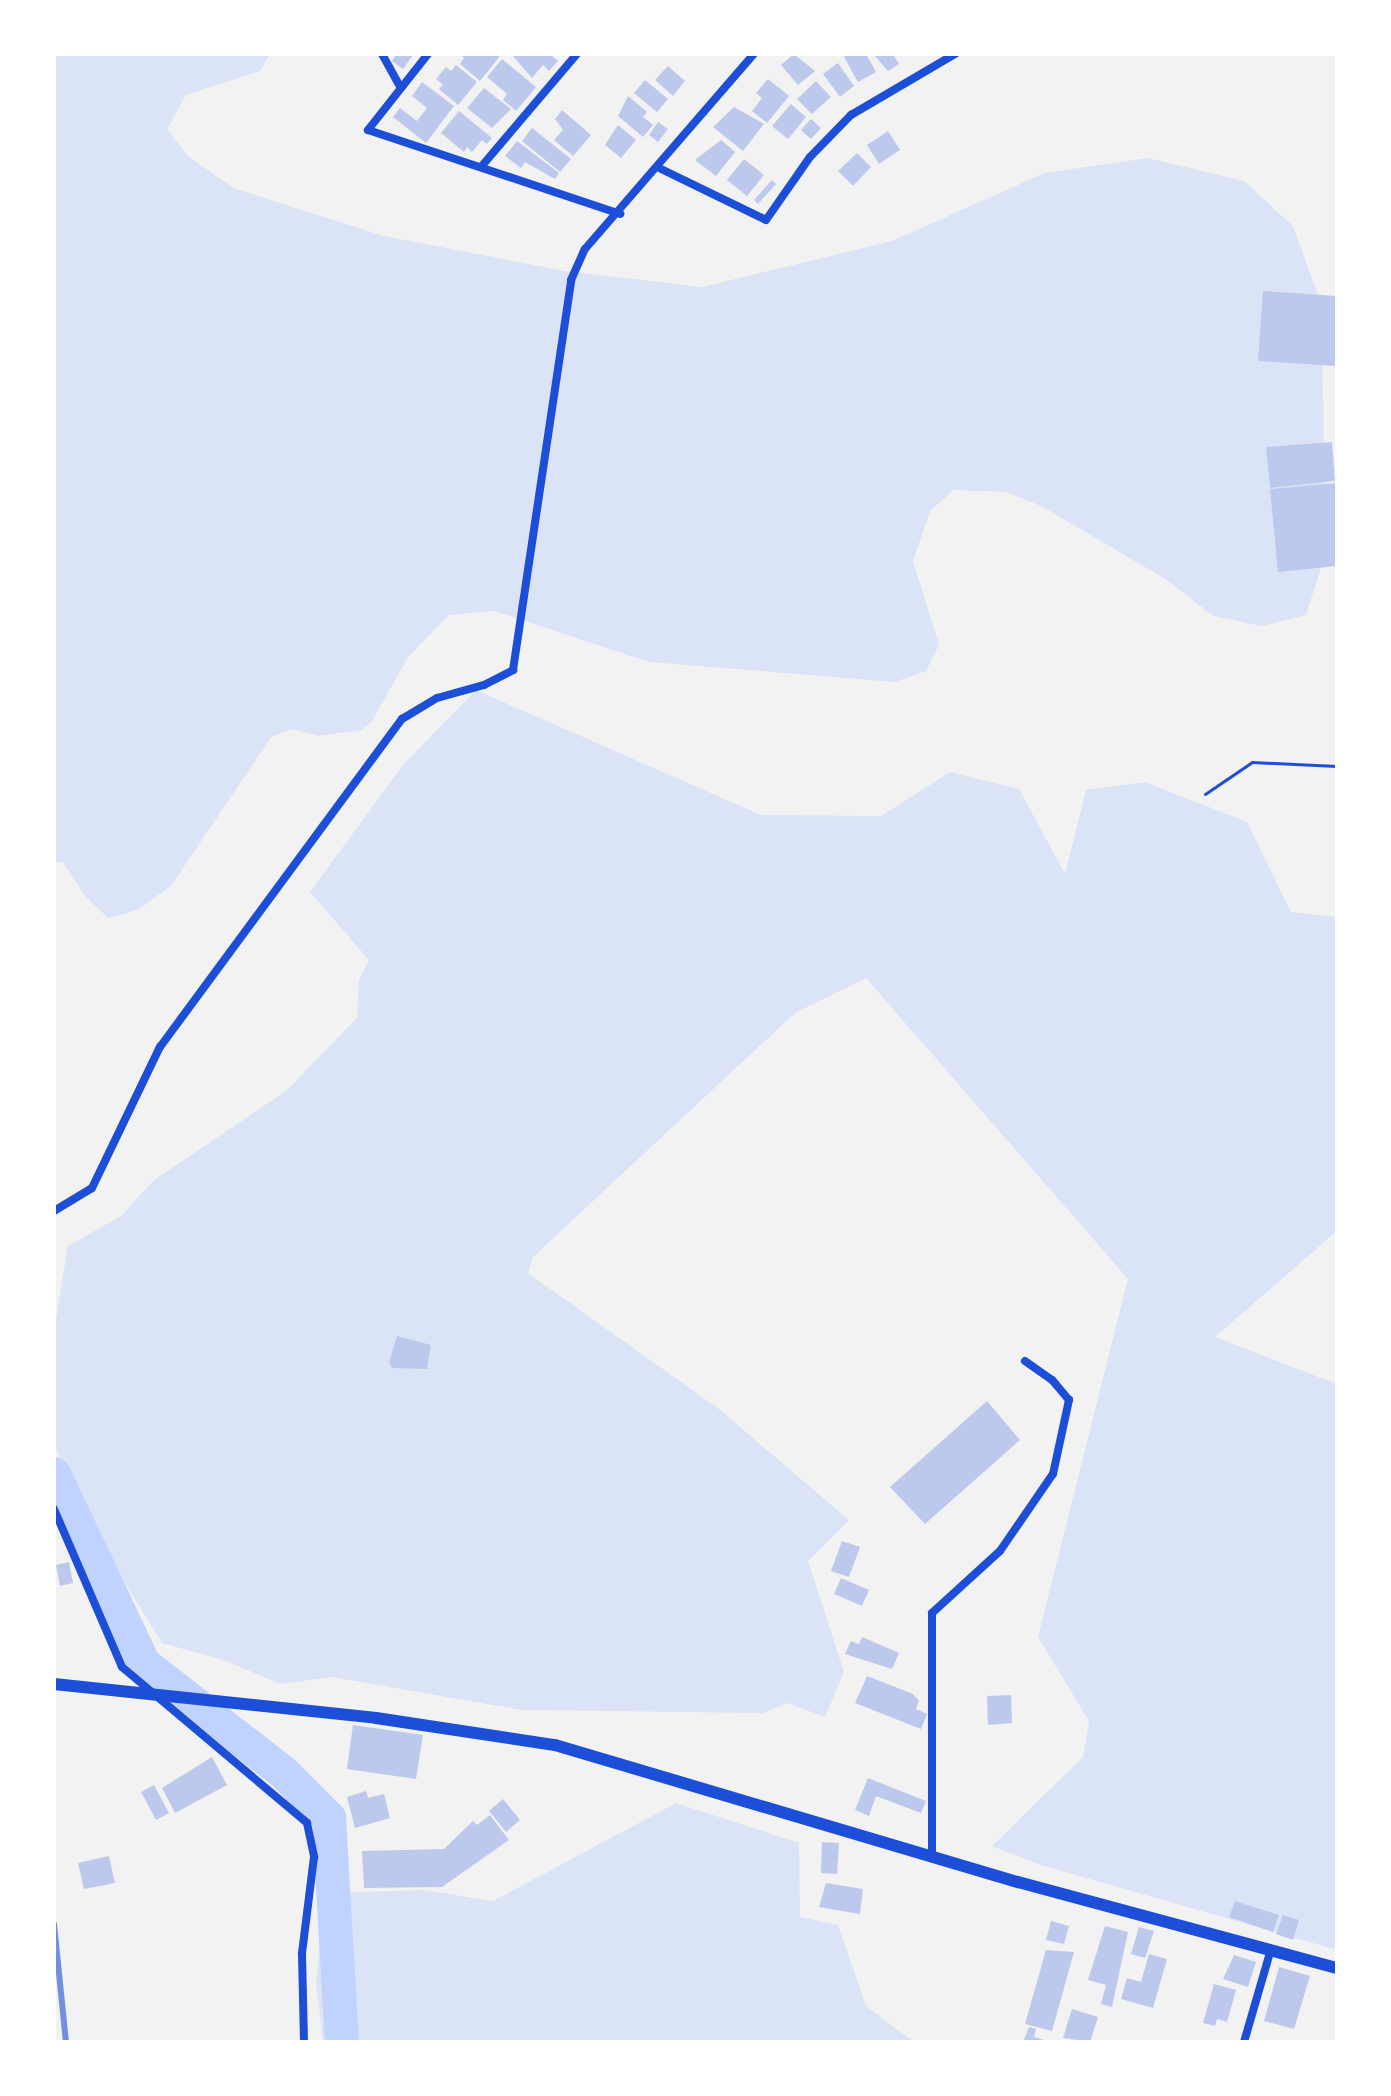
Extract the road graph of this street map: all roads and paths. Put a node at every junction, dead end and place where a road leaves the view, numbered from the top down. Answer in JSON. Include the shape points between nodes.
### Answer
{"nodes":[{"id":1,"x":382,"y":54,"type":"edge"},
{"id":2,"x":428,"y":54,"type":"edge"},
{"id":3,"x":577,"y":54,"type":"edge"},
{"id":4,"x":754,"y":54,"type":"edge"},
{"id":5,"x":955,"y":54,"type":"edge"},
{"id":6,"x":400,"y":87,"type":"junction"},
{"id":7,"x":481,"y":167,"type":"junction"},
{"id":8,"x":657,"y":167,"type":"junction"},
{"id":9,"x":620,"y":214,"type":"junction"},
{"id":10,"x":1337,"y":766,"type":"edge"},
{"id":11,"x":1205,"y":794,"type":"dead end"},
{"id":12,"x":56,"y":1210,"type":"edge"},
{"id":13,"x":1025,"y":1361,"type":"dead end"},
{"id":14,"x":54,"y":1509,"type":"edge"},
{"id":15,"x":54,"y":1684,"type":"edge"},
{"id":16,"x":149,"y":1695,"type":"junction"},
{"id":17,"x":932,"y":1858,"type":"junction"},
{"id":18,"x":1271,"y":1949,"type":"junction"},
{"id":19,"x":1337,"y":1968,"type":"edge"},
{"id":20,"x":304,"y":2042,"type":"edge"},
{"id":21,"x":1244,"y":2042,"type":"edge"}],
"edges":[{"from":1,"to":6,"type":"street"},
{"from":2,"to":6,"type":"street"},
{"from":3,"to":7,"type":"street"},
{"from":4,"to":8,"type":"street"},
{"from":5,"to":8,"type":"street","via":[[851,115],[810,157],[766,220]]},
{"from":6,"to":7,"type":"street","via":[[368,130]]},
{"from":7,"to":9,"type":"street"},
{"from":8,"to":9,"type":"street"},
{"from":9,"to":12,"type":"street","via":[[585,249],[571,280],[513,670],[484,685],[437,698],[402,719],[160,1047],[92,1188]]},
{"from":10,"to":11,"type":"path","via":[[1252,762]]},
{"from":13,"to":17,"type":"street","via":[[1069,1400],[1053,1474],[1000,1551],[932,1613]]},
{"from":14,"to":16,"type":"street","via":[[122,1667]]},
{"from":15,"to":16,"type":"street"},
{"from":16,"to":17,"type":"street","via":[[376,1718],[555,1745]]},
{"from":16,"to":20,"type":"street","via":[[307,1823],[314,1857],[302,1954]]},
{"from":17,"to":18,"type":"street"},
{"from":18,"to":19,"type":"street"},
{"from":18,"to":21,"type":"street"}]}
